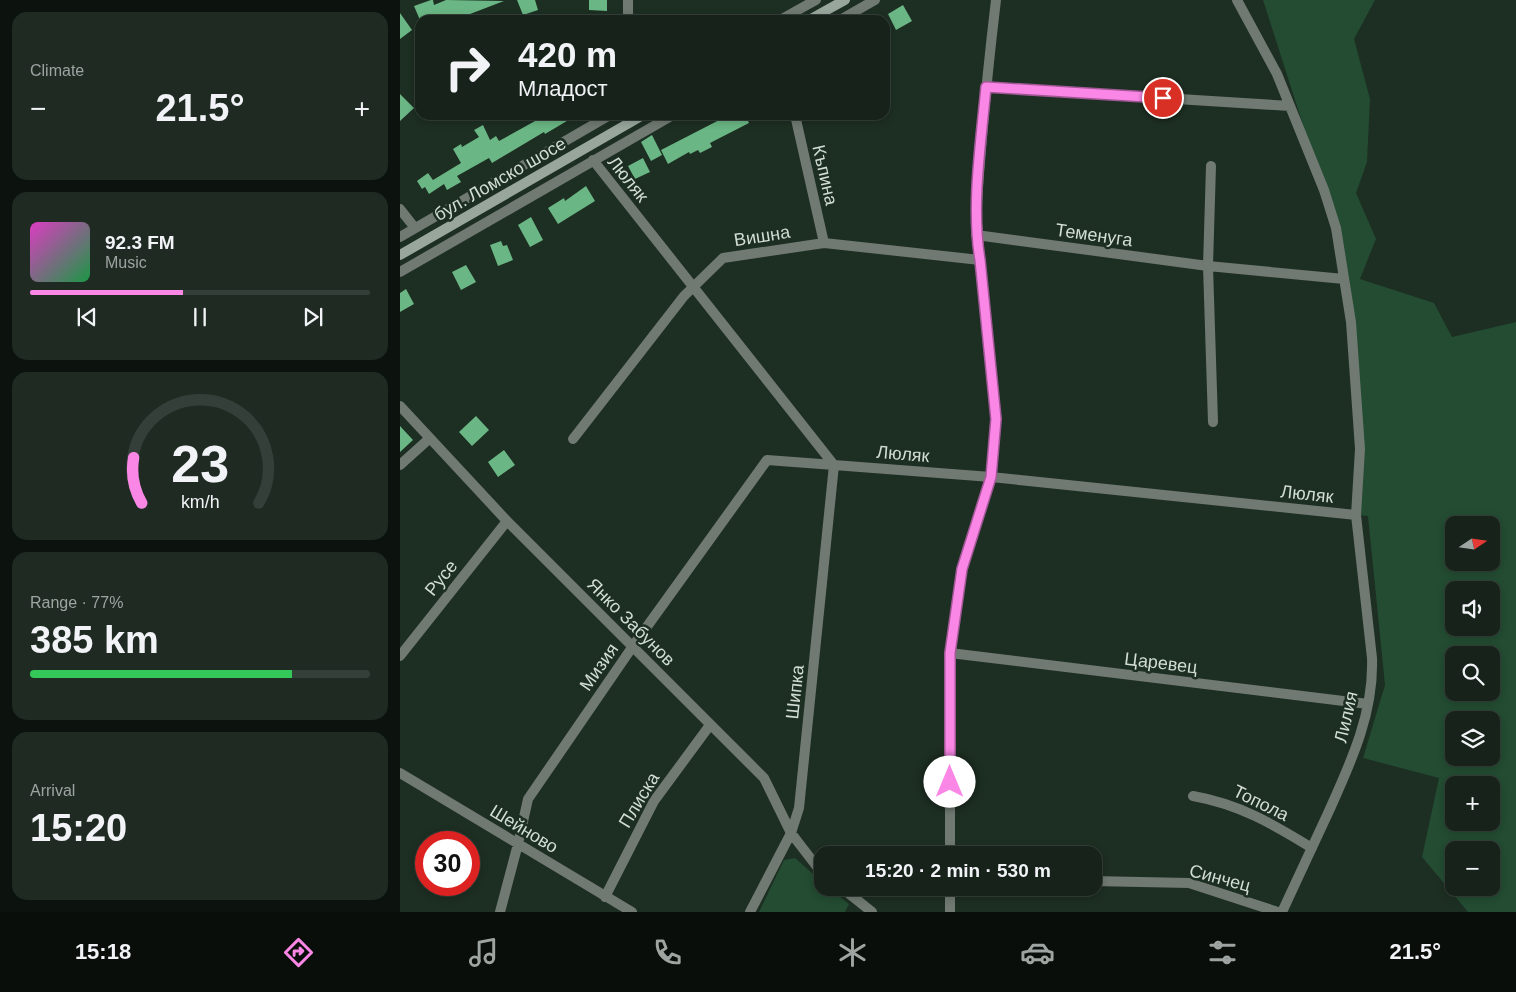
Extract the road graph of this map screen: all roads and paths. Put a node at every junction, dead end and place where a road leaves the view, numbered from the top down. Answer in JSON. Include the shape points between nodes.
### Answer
{"nodes":[{"id":1,"x":628,"y":0,"type":"edge"},
{"id":2,"x":816,"y":0,"type":"edge"},
{"id":3,"x":845,"y":0,"type":"edge"},
{"id":4,"x":875,"y":0,"type":"edge"},
{"id":5,"x":996,"y":0,"type":"edge"},
{"id":6,"x":1237,"y":0,"type":"edge"},
{"id":7,"x":628,"y":15,"type":"edge"},
{"id":8,"x":789,"y":15,"type":"edge"},
{"id":9,"x":819,"y":15,"type":"edge"},
{"id":10,"x":849,"y":15,"type":"edge"},
{"id":11,"x":986,"y":87,"type":"junction"},
{"id":12,"x":1290,"y":106,"type":"junction"},
{"id":13,"x":601,"y":120,"type":"edge"},
{"id":14,"x":626,"y":120,"type":"edge"},
{"id":15,"x":646,"y":120,"type":"edge"},
{"id":16,"x":665,"y":120,"type":"edge"},
{"id":17,"x":796,"y":120,"type":"edge"},
{"id":18,"x":651,"y":128,"type":"junction"},
{"id":19,"x":593,"y":160,"type":"junction"},
{"id":20,"x":1211,"y":166,"type":"dead end"},
{"id":21,"x":400,"y":209,"type":"edge"},
{"id":22,"x":415,"y":228,"type":"junction"},
{"id":23,"x":976,"y":235,"type":"junction"},
{"id":24,"x":400,"y":237,"type":"edge"},
{"id":25,"x":824,"y":243,"type":"junction"},
{"id":26,"x":400,"y":256,"type":"edge"},
{"id":27,"x":980,"y":260,"type":"junction"},
{"id":28,"x":1208,"y":266,"type":"junction"},
{"id":29,"x":400,"y":272,"type":"edge"},
{"id":30,"x":1344,"y":279,"type":"junction"},
{"id":31,"x":694,"y":286,"type":"junction"},
{"id":32,"x":400,"y":406,"type":"edge"},
{"id":33,"x":1213,"y":422,"type":"dead end"},
{"id":34,"x":430,"y":438,"type":"junction"},
{"id":35,"x":573,"y":439,"type":"dead end"},
{"id":36,"x":400,"y":465,"type":"edge"},
{"id":37,"x":834,"y":465,"type":"junction"},
{"id":38,"x":991,"y":477,"type":"junction"},
{"id":39,"x":1356,"y":515,"type":"junction"},
{"id":40,"x":507,"y":521,"type":"junction"},
{"id":41,"x":633,"y":646,"type":"junction"},
{"id":42,"x":950,"y":653,"type":"junction"},
{"id":43,"x":400,"y":656,"type":"edge"},
{"id":44,"x":1368,"y":704,"type":"junction"},
{"id":45,"x":710,"y":725,"type":"junction"},
{"id":46,"x":400,"y":773,"type":"edge"},
{"id":47,"x":1193,"y":796,"type":"dead end"},
{"id":48,"x":791,"y":833,"type":"junction"},
{"id":49,"x":518,"y":844,"type":"junction"},
{"id":50,"x":950,"y":846,"type":"edge"},
{"id":51,"x":1312,"y":848,"type":"junction"},
{"id":52,"x":814,"y":862,"type":"edge"},
{"id":53,"x":1102,"y":881,"type":"edge"},
{"id":54,"x":852,"y":896,"type":"edge"},
{"id":55,"x":950,"y":896,"type":"edge"},
{"id":56,"x":605,"y":897,"type":"junction"},
{"id":57,"x":500,"y":912,"type":"edge"},
{"id":58,"x":632,"y":912,"type":"edge"},
{"id":59,"x":750,"y":912,"type":"edge"},
{"id":60,"x":872,"y":912,"type":"edge"},
{"id":61,"x":950,"y":912,"type":"edge"},
{"id":62,"x":1278,"y":912,"type":"edge"},
{"id":63,"x":1282,"y":912,"type":"edge"}],
"edges":[{"from":1,"to":7,"type":"street"},
{"from":2,"to":8,"type":"street"},
{"from":3,"to":9,"type":"main road"},
{"from":4,"to":10,"type":"street"},
{"from":5,"to":11,"type":"street"},
{"from":6,"to":12,"type":"street","name":"Лилия","via":[[1277,74]]},
{"from":11,"to":12,"type":"street"},
{"from":11,"to":23,"type":"street"},
{"from":12,"to":30,"type":"street","name":"Лилия","via":[[1334,221]]},
{"from":13,"to":22,"type":"street"},
{"from":14,"to":26,"type":"main road","name":"бул. Ломско шосе"},
{"from":15,"to":18,"type":"street"},
{"from":16,"to":18,"type":"street"},
{"from":17,"to":25,"type":"street","name":"Къпина"},
{"from":18,"to":19,"type":"street"},
{"from":19,"to":29,"type":"street"},
{"from":19,"to":31,"type":"street","name":"Люляк"},
{"from":20,"to":28,"type":"street"},
{"from":21,"to":22,"type":"street"},
{"from":22,"to":24,"type":"street"},
{"from":23,"to":27,"type":"street"},
{"from":23,"to":28,"type":"street","name":"Теменуга"},
{"from":25,"to":27,"type":"street","name":"Вишна"},
{"from":25,"to":31,"type":"street","name":"Вишна","via":[[723,258]]},
{"from":27,"to":38,"type":"street","via":[[996,419]]},
{"from":28,"to":30,"type":"street","name":"Теменуга"},
{"from":28,"to":33,"type":"street"},
{"from":30,"to":39,"type":"street","name":"Лилия","via":[[1351,322],[1360,449]]},
{"from":31,"to":35,"type":"street","name":"Вишна"},
{"from":31,"to":37,"type":"street","name":"Люляк"},
{"from":32,"to":34,"type":"street","name":"Янко Забунов"},
{"from":34,"to":36,"type":"street"},
{"from":34,"to":40,"type":"street","name":"Янко Забунов"},
{"from":37,"to":38,"type":"street","name":"Люляк"},
{"from":37,"to":41,"type":"street","name":"Мизия","via":[[768,460]]},
{"from":37,"to":48,"type":"street","name":"Шипка","via":[[799,808]]},
{"from":38,"to":39,"type":"street","name":"Люляк"},
{"from":38,"to":42,"type":"street","via":[[962,569]]},
{"from":39,"to":44,"type":"street","name":"Лилия","via":[[1372,658]]},
{"from":40,"to":41,"type":"street","name":"Янко Забунов"},
{"from":40,"to":43,"type":"street","name":"Русе"},
{"from":41,"to":45,"type":"street","name":"Янко Забунов"},
{"from":41,"to":49,"type":"street","name":"Мизия","via":[[528,799]]},
{"from":42,"to":44,"type":"street","name":"Царевец"},
{"from":42,"to":50,"type":"street"},
{"from":44,"to":51,"type":"street","name":"Лилия","via":[[1354,756]]},
{"from":45,"to":48,"type":"street","name":"Янко Забунов","via":[[764,778]]},
{"from":45,"to":56,"type":"street","name":"Плиска","via":[[654,801]]},
{"from":46,"to":49,"type":"street","name":"Шейново"},
{"from":47,"to":51,"type":"street","name":"Топола","via":[[1218,800],[1241,809]]},
{"from":48,"to":52,"type":"street","name":"Янко Забунов"},
{"from":48,"to":59,"type":"street","name":"Шипка"},
{"from":49,"to":56,"type":"street","name":"Шейново"},
{"from":49,"to":57,"type":"street","name":"Мизия"},
{"from":51,"to":63,"type":"street","name":"Лилия"},
{"from":53,"to":62,"type":"street","name":"Синчец","via":[[1189,884]]},
{"from":54,"to":60,"type":"street"},
{"from":55,"to":61,"type":"street"},
{"from":56,"to":58,"type":"street","name":"Шейново"}]}
